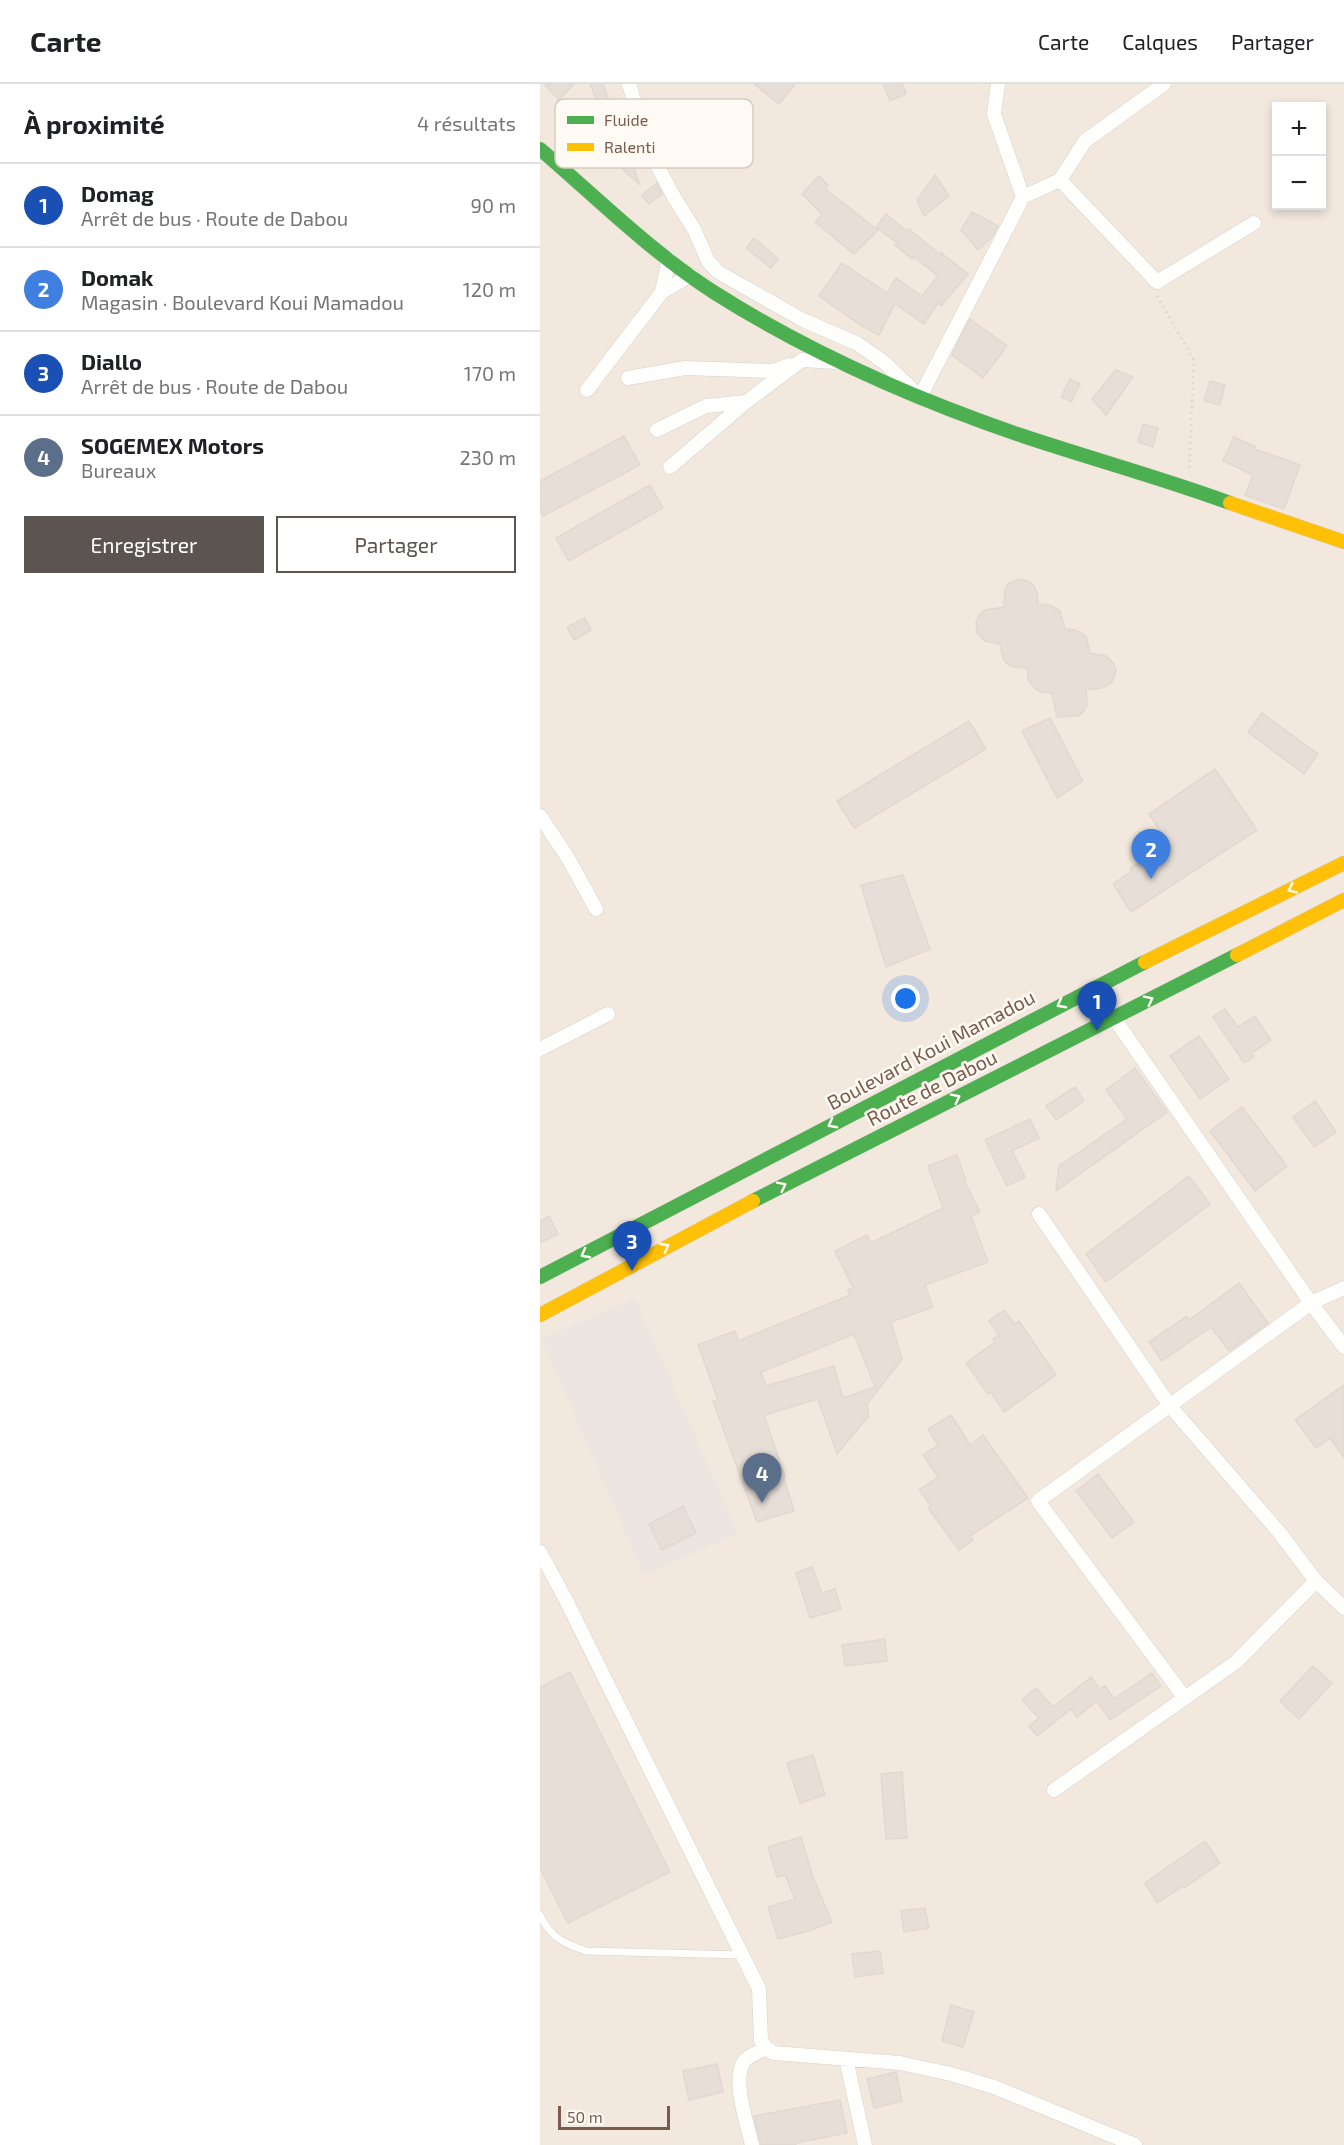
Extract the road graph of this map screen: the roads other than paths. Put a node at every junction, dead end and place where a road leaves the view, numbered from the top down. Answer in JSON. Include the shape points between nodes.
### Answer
{"nodes":[{"id":1,"x":629,"y":84,"type":"edge"},
{"id":2,"x":998,"y":84,"type":"edge"},
{"id":3,"x":1164,"y":84,"type":"edge"},
{"id":4,"x":634,"y":99,"type":"edge"},
{"id":5,"x":540,"y":149,"type":"edge"},
{"id":6,"x":555,"y":162,"type":"edge"},
{"id":7,"x":562,"y":168,"type":"edge"},
{"id":8,"x":659,"y":168,"type":"edge"},
{"id":9,"x":1060,"y":180,"type":"junction"},
{"id":10,"x":1023,"y":197,"type":"junction"},
{"id":11,"x":1254,"y":223,"type":"dead end"},
{"id":12,"x":669,"y":259,"type":"junction"},
{"id":13,"x":691,"y":275,"type":"junction"},
{"id":14,"x":662,"y":292,"type":"junction"},
{"id":15,"x":802,"y":360,"type":"junction"},
{"id":16,"x":847,"y":363,"type":"junction"},
{"id":17,"x":628,"y":378,"type":"dead end"},
{"id":18,"x":587,"y":390,"type":"dead end"},
{"id":19,"x":921,"y":397,"type":"junction"},
{"id":20,"x":746,"y":402,"type":"junction"},
{"id":21,"x":657,"y":430,"type":"dead end"},
{"id":22,"x":670,"y":467,"type":"dead end"},
{"id":23,"x":1344,"y":542,"type":"edge"},
{"id":24,"x":540,"y":816,"type":"edge"},
{"id":25,"x":1344,"y":863,"type":"edge"},
{"id":26,"x":1344,"y":900,"type":"edge"},
{"id":27,"x":596,"y":909,"type":"dead end"},
{"id":28,"x":608,"y":1014,"type":"dead end"},
{"id":29,"x":1114,"y":1018,"type":"junction"},
{"id":30,"x":540,"y":1049,"type":"edge"},
{"id":31,"x":1039,"y":1214,"type":"dead end"},
{"id":32,"x":540,"y":1277,"type":"edge"},
{"id":33,"x":1344,"y":1288,"type":"edge"},
{"id":34,"x":1311,"y":1303,"type":"junction"},
{"id":35,"x":540,"y":1315,"type":"edge"},
{"id":36,"x":1344,"y":1347,"type":"edge"},
{"id":37,"x":1170,"y":1406,"type":"junction"},
{"id":38,"x":540,"y":1552,"type":"edge"},
{"id":39,"x":1316,"y":1581,"type":"junction"},
{"id":40,"x":1344,"y":1608,"type":"edge"},
{"id":41,"x":1185,"y":1698,"type":"junction"},
{"id":42,"x":1054,"y":1790,"type":"dead end"},
{"id":43,"x":540,"y":1915,"type":"edge"},
{"id":44,"x":543,"y":1929,"type":"edge"},
{"id":45,"x":742,"y":1955,"type":"junction"},
{"id":46,"x":766,"y":2048,"type":"junction"},
{"id":47,"x":846,"y":2059,"type":"junction"},
{"id":48,"x":752,"y":2145,"type":"edge"},
{"id":49,"x":865,"y":2145,"type":"edge"},
{"id":50,"x":1135,"y":2145,"type":"edge"}],
"edges":[{"from":1,"to":4,"type":"street"},
{"from":2,"to":10,"type":"street","via":[[994,114]]},
{"from":3,"to":9,"type":"street","via":[[1085,141]]},
{"from":5,"to":6,"type":"main road"},
{"from":7,"to":12,"type":"main road"},
{"from":8,"to":19,"type":"street","via":[[708,261],[718,272],[803,320],[858,344]]},
{"from":9,"to":10,"type":"street"},
{"from":9,"to":11,"type":"street","via":[[1157,282]]},
{"from":10,"to":19,"type":"street"},
{"from":12,"to":13,"type":"main road"},
{"from":12,"to":14,"type":"street"},
{"from":13,"to":14,"type":"street"},
{"from":13,"to":16,"type":"main road","via":[[738,307]]},
{"from":14,"to":18,"type":"street"},
{"from":15,"to":16,"type":"street"},
{"from":15,"to":17,"type":"street","via":[[772,371],[685,368]]},
{"from":15,"to":20,"type":"street"},
{"from":16,"to":19,"type":"main road"},
{"from":19,"to":23,"type":"main road","via":[[1022,435]]},
{"from":20,"to":21,"type":"street","via":[[706,406]]},
{"from":20,"to":22,"type":"street"},
{"from":24,"to":27,"type":"street"},
{"from":25,"to":32,"type":"main road","name":"Boulevard Koui Mamadou","one_way":true,"via":[[1092,988]]},
{"from":29,"to":26,"type":"main road","name":"Route de Dabou","one_way":true},
{"from":28,"to":30,"type":"street"},
{"from":29,"to":34,"type":"street"},
{"from":35,"to":29,"type":"main road","name":"Route de Dabou","one_way":true,"via":[[730,1213]]},
{"from":31,"to":37,"type":"street"},
{"from":33,"to":34,"type":"street"},
{"from":34,"to":36,"type":"street"},
{"from":34,"to":37,"type":"street"},
{"from":37,"to":39,"type":"street"},
{"from":37,"to":41,"type":"street","via":[[1038,1501]]},
{"from":38,"to":45,"type":"street"},
{"from":39,"to":40,"type":"street"},
{"from":39,"to":41,"type":"street","via":[[1236,1662]]},
{"from":41,"to":42,"type":"street"},
{"from":43,"to":44,"type":"lane"},
{"from":44,"to":45,"type":"lane","via":[[586,1951]]},
{"from":45,"to":46,"type":"street","via":[[759,1989],[761,2041]]},
{"from":46,"to":47,"type":"street","via":[[774,2054]]},
{"from":46,"to":48,"type":"street","via":[[746,2058],[738,2080]]},
{"from":47,"to":49,"type":"street"},
{"from":47,"to":50,"type":"street","via":[[900,2063],[951,2074],[994,2087]]}]}
